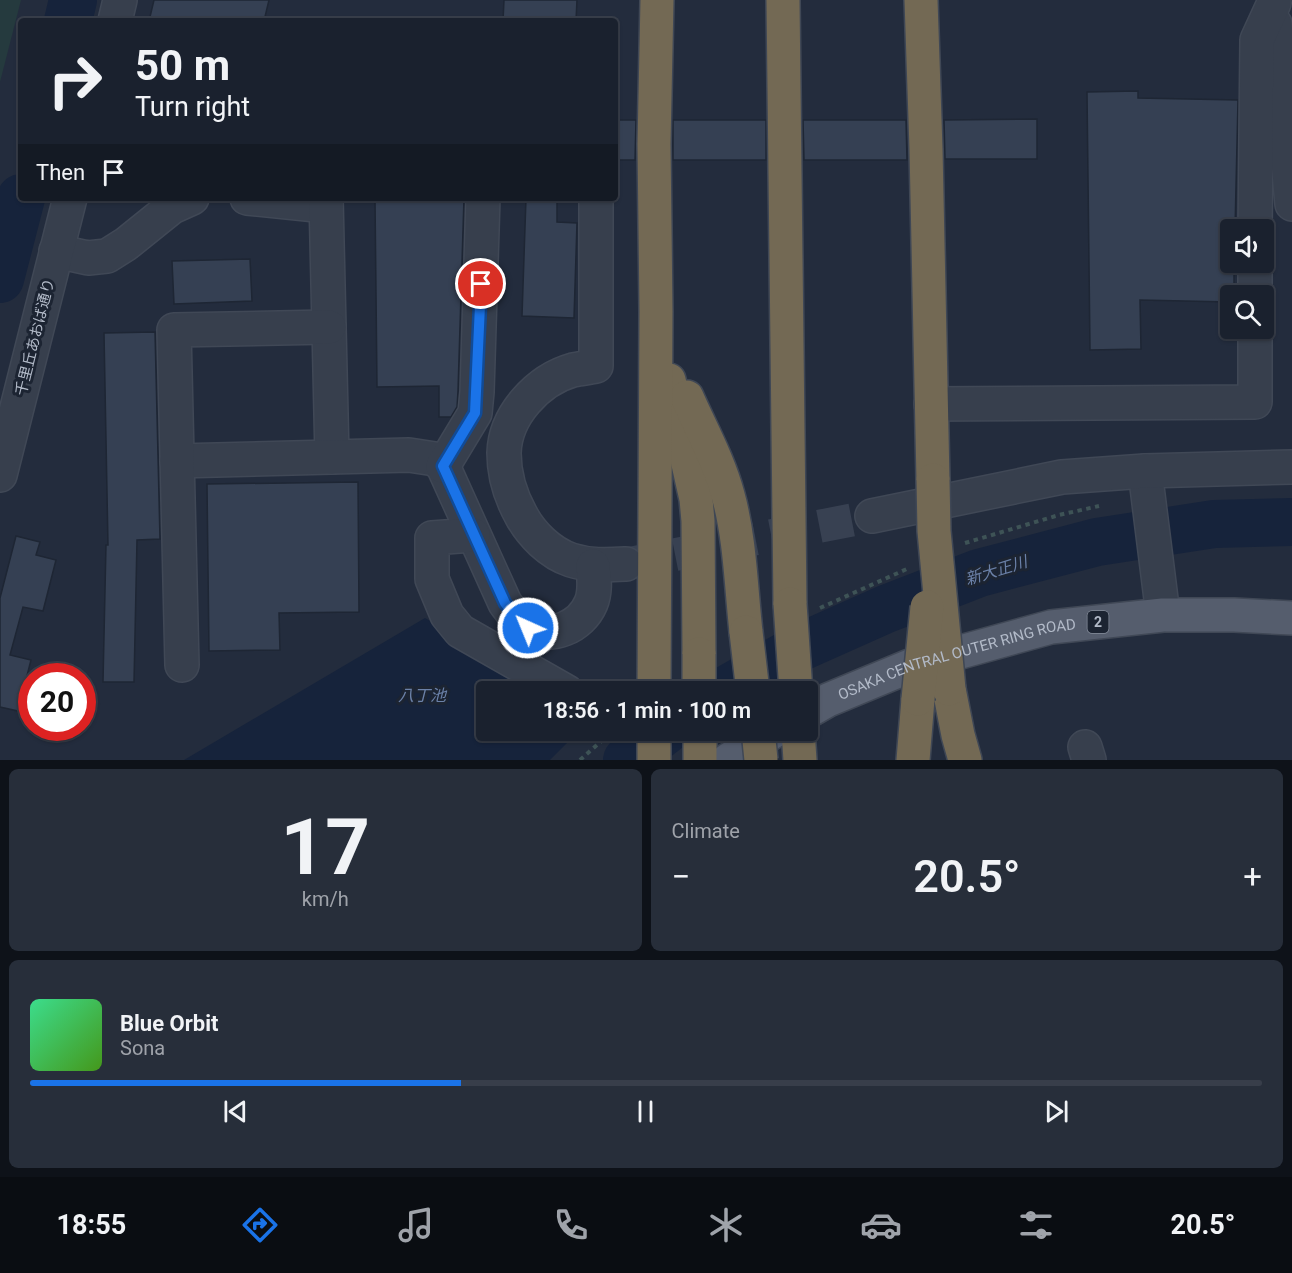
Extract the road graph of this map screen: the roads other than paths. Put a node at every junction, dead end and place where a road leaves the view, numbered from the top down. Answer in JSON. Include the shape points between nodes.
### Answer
{"nodes":[{"id":1,"x":120,"y":0,"type":"edge"},
{"id":2,"x":657,"y":0,"type":"edge"},
{"id":3,"x":783,"y":0,"type":"edge"},
{"id":4,"x":921,"y":0,"type":"edge"},
{"id":5,"x":1274,"y":2,"type":"edge"},
{"id":6,"x":116,"y":18,"type":"edge"},
{"id":7,"x":69,"y":201,"type":"edge"},
{"id":8,"x":185,"y":201,"type":"edge"},
{"id":9,"x":306,"y":201,"type":"edge"},
{"id":10,"x":483,"y":201,"type":"edge"},
{"id":11,"x":596,"y":201,"type":"edge"},
{"id":12,"x":326,"y":202,"type":"edge"},
{"id":13,"x":1292,"y":204,"type":"edge"},
{"id":14,"x":1256,"y":219,"type":"edge"},
{"id":15,"x":56,"y":251,"type":"junction"},
{"id":16,"x":656,"y":310,"type":"junction"},
{"id":17,"x":329,"y":327,"type":"junction"},
{"id":18,"x":1255,"y":339,"type":"edge"},
{"id":19,"x":931,"y":404,"type":"junction"},
{"id":20,"x":332,"y":457,"type":"junction"},
{"id":21,"x":177,"y":461,"type":"junction"},
{"id":22,"x":443,"y":466,"type":"junction"},
{"id":23,"x":1292,"y":467,"type":"edge"},
{"id":24,"x":1145,"y":471,"type":"junction"},
{"id":25,"x":0,"y":475,"type":"edge"},
{"id":26,"x":872,"y":516,"type":"tunnel mouth"},
{"id":27,"x":473,"y":535,"type":"junction"},
{"id":28,"x":948,"y":537,"type":"junction"},
{"id":29,"x":626,"y":564,"type":"tunnel mouth"},
{"id":30,"x":594,"y":566,"type":"junction"},
{"id":31,"x":1163,"y":615,"type":"junction"},
{"id":32,"x":1292,"y":618,"type":"edge"},
{"id":33,"x":182,"y":664,"type":"dead end"},
{"id":34,"x":548,"y":681,"type":"edge"},
{"id":35,"x":654,"y":681,"type":"edge"},
{"id":36,"x":699,"y":681,"type":"edge"},
{"id":37,"x":752,"y":681,"type":"edge"},
{"id":38,"x":797,"y":681,"type":"edge"},
{"id":39,"x":818,"y":706,"type":"edge"},
{"id":40,"x":654,"y":741,"type":"edge"},
{"id":41,"x":700,"y":741,"type":"edge"},
{"id":42,"x":758,"y":741,"type":"edge"},
{"id":43,"x":759,"y":741,"type":"edge"},
{"id":44,"x":654,"y":760,"type":"edge"},
{"id":45,"x":700,"y":760,"type":"edge"},
{"id":46,"x":728,"y":760,"type":"edge"},
{"id":47,"x":761,"y":760,"type":"edge"},
{"id":48,"x":914,"y":760,"type":"edge"},
{"id":49,"x":965,"y":760,"type":"edge"}],
"edges":[{"from":1,"to":6,"type":"street"},
{"from":2,"to":16,"type":"highway"},
{"from":3,"to":38,"type":"highway","bridge":true,"via":[[804,606]]},
{"from":4,"to":19,"type":"highway"},
{"from":5,"to":13,"type":"street"},
{"from":5,"to":14,"type":"street","via":[[1257,40]]},
{"from":7,"to":15,"type":"street","name":"千里丘あおば通り"},
{"from":8,"to":15,"type":"street","via":[[107,256],[88,258]]},
{"from":9,"to":12,"type":"street"},
{"from":10,"to":22,"type":"street","via":[[475,413]]},
{"from":11,"to":30,"type":"street","via":[[596,366],[573,370],[539,387],[516,416],[507,434],[504,453],[510,489],[526,525],[552,550]]},
{"from":12,"to":17,"type":"street"},
{"from":15,"to":25,"type":"street","name":"千里丘あおば通り"},
{"from":16,"to":35,"type":"highway"},
{"from":16,"to":36,"type":"highway","bridge":true,"via":[[696,500]]},
{"from":16,"to":37,"type":"highway","bridge":true,"via":[[667,347],[728,495]]},
{"from":17,"to":20,"type":"street"},
{"from":17,"to":21,"type":"street","via":[[174,330]]},
{"from":18,"to":19,"type":"street","via":[[1255,402]]},
{"from":19,"to":28,"type":"highway","bridge":true,"via":[[933,480]]},
{"from":20,"to":21,"type":"street"},
{"from":20,"to":22,"type":"street","via":[[409,455],[435,459]]},
{"from":21,"to":33,"type":"street"},
{"from":22,"to":27,"type":"street"},
{"from":23,"to":24,"type":"street"},
{"from":24,"to":26,"type":"street","via":[[1062,477]]},
{"from":24,"to":31,"type":"street"},
{"from":27,"to":30,"type":"street","via":[[505,603],[528,628],[561,631],[584,616],[595,590]]},
{"from":27,"to":34,"type":"street","via":[[432,538],[432,579],[447,615],[460,631]]},
{"from":28,"to":48,"type":"highway","bridge":true,"via":[[918,699]]},
{"from":28,"to":49,"type":"highway","bridge":true,"via":[[950,688]]},
{"from":29,"to":30,"type":"street"},
{"from":31,"to":32,"type":"main road","name":"OSAKA CENTRAL OUTER RING ROAD","number":"2"},
{"from":31,"to":39,"type":"main road","name":"OSAKA CENTRAL OUTER RING ROAD","number":"2","via":[[1051,627],[910,666]]},
{"from":40,"to":44,"type":"highway"},
{"from":41,"to":45,"type":"highway"},
{"from":42,"to":46,"type":"main road"},
{"from":43,"to":47,"type":"highway","bridge":true}]}
